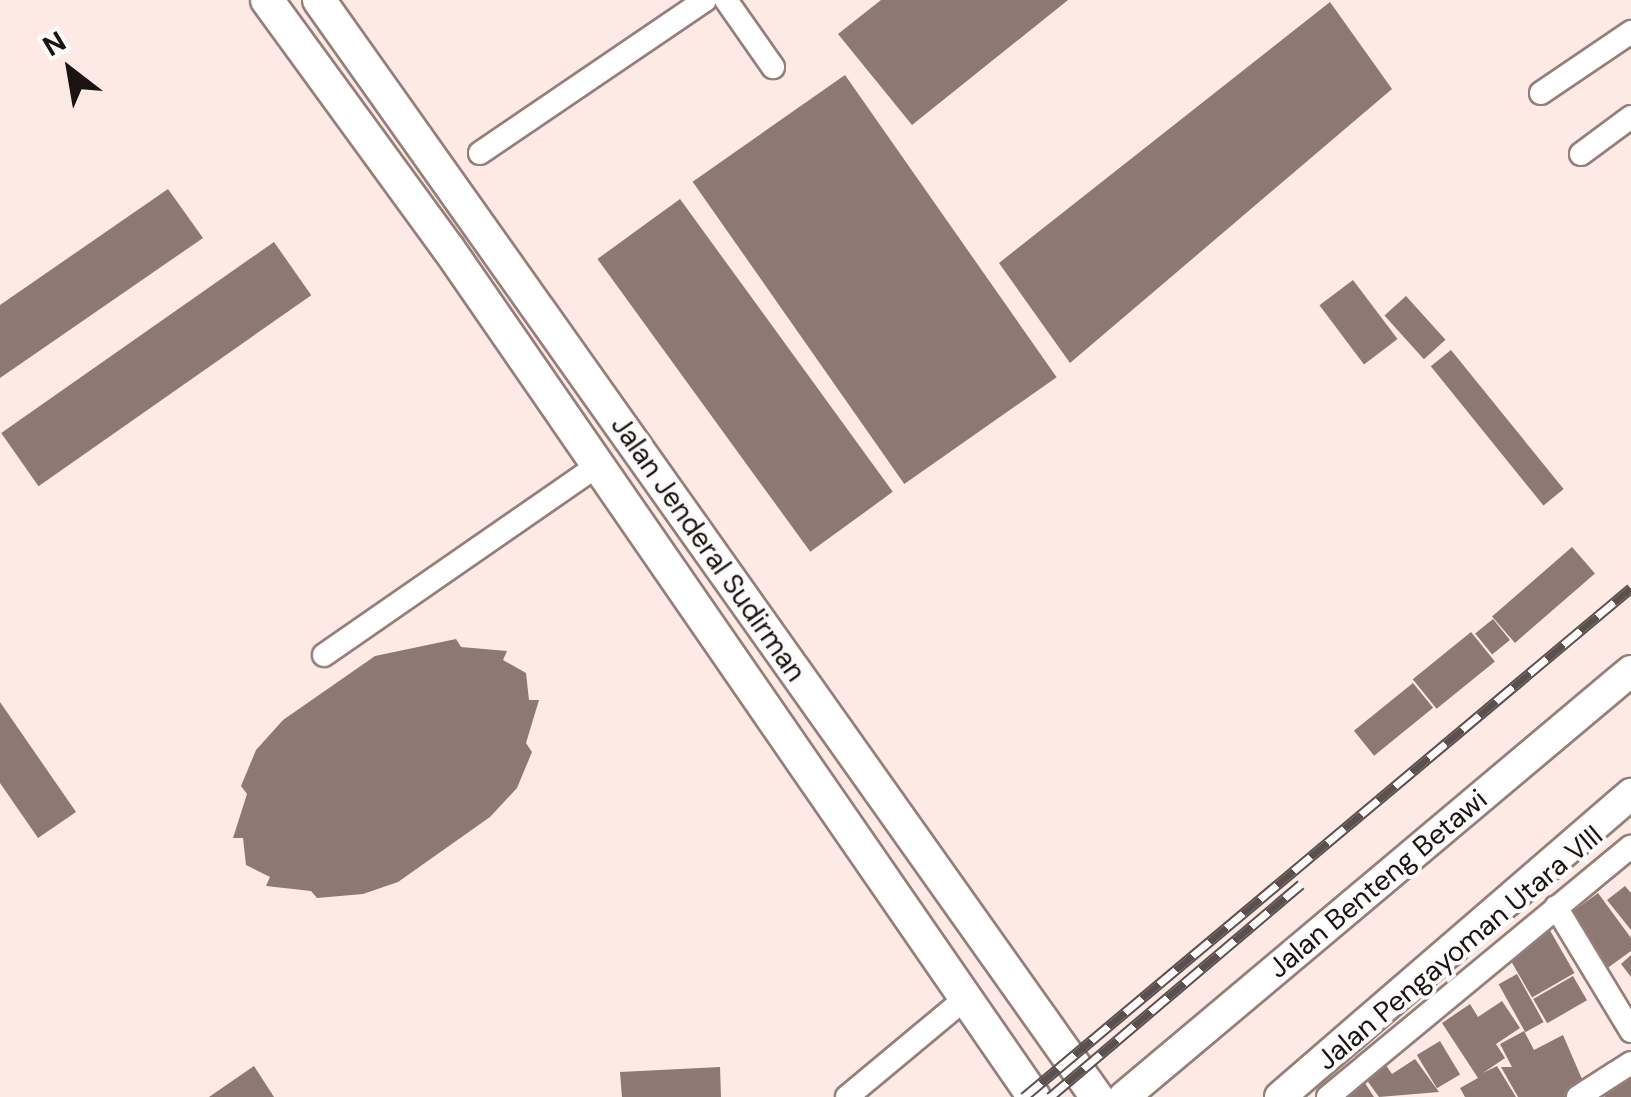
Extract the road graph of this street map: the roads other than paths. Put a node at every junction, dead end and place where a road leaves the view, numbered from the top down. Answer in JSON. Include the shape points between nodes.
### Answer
{"nodes":[{"id":1,"x":267,"y":0,"type":"edge"},
{"id":2,"x":319,"y":0,"type":"edge"},
{"id":3,"x":705,"y":0,"type":"edge"},
{"id":4,"x":726,"y":0,"type":"edge"},
{"id":5,"x":1631,"y":32,"type":"edge"},
{"id":6,"x":772,"y":67,"type":"dead end"},
{"id":7,"x":1541,"y":93,"type":"dead end"},
{"id":8,"x":1631,"y":117,"type":"edge"},
{"id":9,"x":480,"y":153,"type":"dead end"},
{"id":10,"x":1580,"y":154,"type":"dead end"},
{"id":11,"x":596,"y":467,"type":"junction"},
{"id":12,"x":324,"y":654,"type":"dead end"},
{"id":13,"x":1631,"y":671,"type":"edge"},
{"id":14,"x":1631,"y":794,"type":"edge"},
{"id":15,"x":1631,"y":846,"type":"edge"},
{"id":16,"x":1556,"y":907,"type":"junction"},
{"id":17,"x":966,"y":998,"type":"junction"},
{"id":18,"x":1631,"y":1031,"type":"edge"},
{"id":19,"x":1631,"y":1064,"type":"edge"},
{"id":20,"x":847,"y":1097,"type":"edge"},
{"id":21,"x":1034,"y":1097,"type":"edge"},
{"id":22,"x":1097,"y":1097,"type":"edge"},
{"id":23,"x":1124,"y":1097,"type":"edge"},
{"id":24,"x":1280,"y":1097,"type":"edge"},
{"id":25,"x":1328,"y":1097,"type":"edge"},
{"id":26,"x":1578,"y":1097,"type":"edge"}],
"edges":[{"from":1,"to":11,"type":"main road","name":"Jalan Jenderal Sudirman","via":[[448,248]]},
{"from":2,"to":22,"type":"main road","name":"Jalan Jenderal Sudirman"},
{"from":3,"to":9,"type":"street"},
{"from":4,"to":6,"type":"street"},
{"from":5,"to":7,"type":"street"},
{"from":8,"to":10,"type":"street"},
{"from":11,"to":12,"type":"street"},
{"from":11,"to":17,"type":"main road","name":"Jalan Jenderal Sudirman"},
{"from":13,"to":23,"type":"main road","name":"Jalan Benteng Betawi"},
{"from":14,"to":24,"type":"main road"},
{"from":15,"to":16,"type":"street","name":"Jalan Pengayoman Utara VIII"},
{"from":16,"to":18,"type":"street"},
{"from":16,"to":25,"type":"street","name":"Jalan Pengayoman Utara VIII"},
{"from":17,"to":20,"type":"street"},
{"from":17,"to":21,"type":"main road","name":"Jalan Jenderal Sudirman"},
{"from":19,"to":26,"type":"street"}]}
